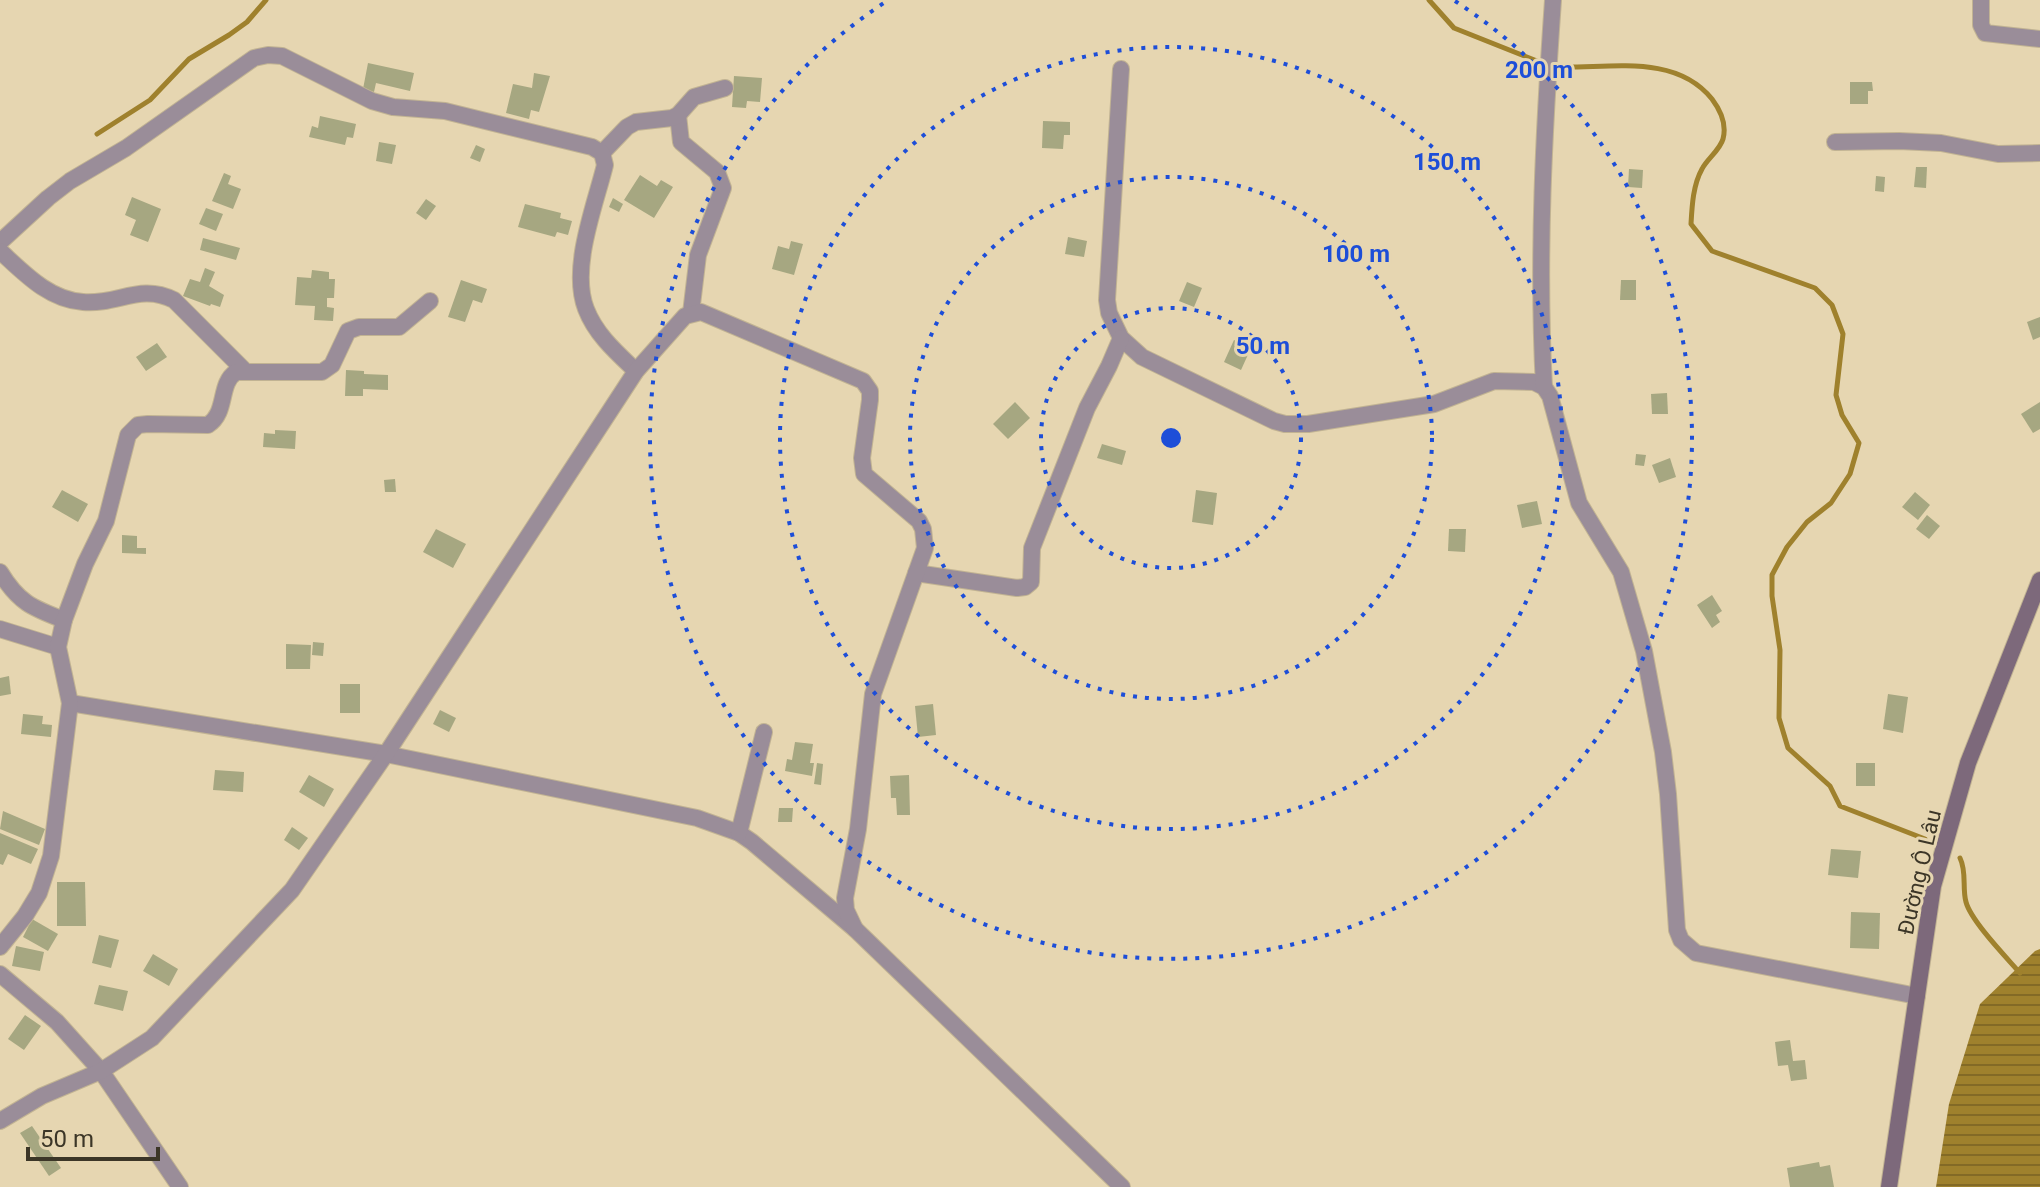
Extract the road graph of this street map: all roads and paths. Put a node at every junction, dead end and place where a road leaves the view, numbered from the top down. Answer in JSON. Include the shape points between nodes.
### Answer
{"nodes":[{"id":1,"x":1553,"y":0,"type":"edge"},
{"id":2,"x":1981,"y":0,"type":"edge"},
{"id":3,"x":2040,"y":39,"type":"edge"},
{"id":4,"x":1121,"y":69,"type":"dead end"},
{"id":5,"x":725,"y":88,"type":"dead end"},
{"id":6,"x":678,"y":115,"type":"junction"},
{"id":7,"x":1835,"y":142,"type":"dead end"},
{"id":8,"x":602,"y":153,"type":"junction"},
{"id":9,"x":2040,"y":153,"type":"edge"},
{"id":10,"x":0,"y":242,"type":"edge"},
{"id":11,"x":0,"y":251,"type":"edge"},
{"id":12,"x":430,"y":301,"type":"dead end"},
{"id":13,"x":691,"y":313,"type":"junction"},
{"id":14,"x":1121,"y":338,"type":"junction"},
{"id":15,"x":244,"y":370,"type":"junction"},
{"id":16,"x":636,"y":371,"type":"junction"},
{"id":17,"x":1544,"y":387,"type":"junction"},
{"id":18,"x":0,"y":572,"type":"edge"},
{"id":19,"x":916,"y":573,"type":"junction"},
{"id":20,"x":2040,"y":580,"type":"edge"},
{"id":21,"x":64,"y":620,"type":"junction"},
{"id":22,"x":0,"y":629,"type":"edge"},
{"id":23,"x":58,"y":647,"type":"junction"},
{"id":24,"x":70,"y":703,"type":"junction"},
{"id":25,"x":764,"y":732,"type":"dead end"},
{"id":26,"x":386,"y":754,"type":"junction"},
{"id":27,"x":739,"y":833,"type":"junction"},
{"id":28,"x":855,"y":929,"type":"junction"},
{"id":29,"x":0,"y":947,"type":"edge"},
{"id":30,"x":0,"y":974,"type":"edge"},
{"id":31,"x":1917,"y":996,"type":"junction"},
{"id":32,"x":101,"y":1071,"type":"junction"},
{"id":33,"x":0,"y":1121,"type":"edge"},
{"id":34,"x":180,"y":1187,"type":"edge"},
{"id":35,"x":1122,"y":1187,"type":"edge"},
{"id":36,"x":1889,"y":1187,"type":"edge"}],
"edges":[{"from":1,"to":17,"type":"street","via":[[1541,187]]},
{"from":2,"to":3,"type":"street","via":[[1985,33]]},
{"from":4,"to":14,"type":"street","via":[[1107,300]]},
{"from":5,"to":6,"type":"street","via":[[694,97]]},
{"from":6,"to":8,"type":"street","via":[[636,122]]},
{"from":6,"to":13,"type":"street","via":[[681,142],[717,172],[723,188],[698,255]]},
{"from":7,"to":9,"type":"street"},
{"from":8,"to":10,"type":"street","via":[[445,111],[372,101],[282,56],[268,55],[254,58],[70,181]]},
{"from":8,"to":16,"type":"street","via":[[605,165],[580,267],[580,288],[597,328]]},
{"from":11,"to":15,"type":"street","via":[[41,286],[69,299],[101,302],[139,292],[162,294]]},
{"from":12,"to":15,"type":"street","via":[[399,327],[348,331],[332,365],[322,372]]},
{"from":13,"to":16,"type":"street"},
{"from":13,"to":19,"type":"street","via":[[701,312],[867,385],[864,474],[919,521],[925,548]]},
{"from":14,"to":17,"type":"street","via":[[1142,357],[1285,424],[1434,404],[1494,381]]},
{"from":14,"to":19,"type":"street","via":[[1032,548],[1031,582],[1017,588]]},
{"from":15,"to":21,"type":"street","via":[[231,375],[219,415],[208,425],[138,425],[128,435],[106,521]]},
{"from":16,"to":26,"type":"street"},
{"from":17,"to":31,"type":"street","via":[[1579,503],[1621,572],[1644,651],[1665,766],[1681,940],[1696,953]]},
{"from":18,"to":21,"type":"street","via":[[27,605]]},
{"from":19,"to":28,"type":"street","via":[[873,694],[845,898]]},
{"from":20,"to":31,"type":"main road","name":"Đường Ô Lâu","via":[[1968,763],[1933,886]]},
{"from":21,"to":23,"type":"street"},
{"from":22,"to":23,"type":"street"},
{"from":23,"to":24,"type":"street"},
{"from":24,"to":26,"type":"street"},
{"from":24,"to":29,"type":"street","via":[[47,874],[25,916]]},
{"from":25,"to":27,"type":"street"},
{"from":26,"to":27,"type":"street","via":[[697,818]]},
{"from":26,"to":32,"type":"street","via":[[292,890],[152,1038]]},
{"from":27,"to":28,"type":"street"},
{"from":28,"to":35,"type":"street"},
{"from":30,"to":32,"type":"street","via":[[57,1022]]},
{"from":31,"to":36,"type":"main road","name":"Đường Ô Lâu"},
{"from":32,"to":33,"type":"street"},
{"from":32,"to":34,"type":"street"}]}
